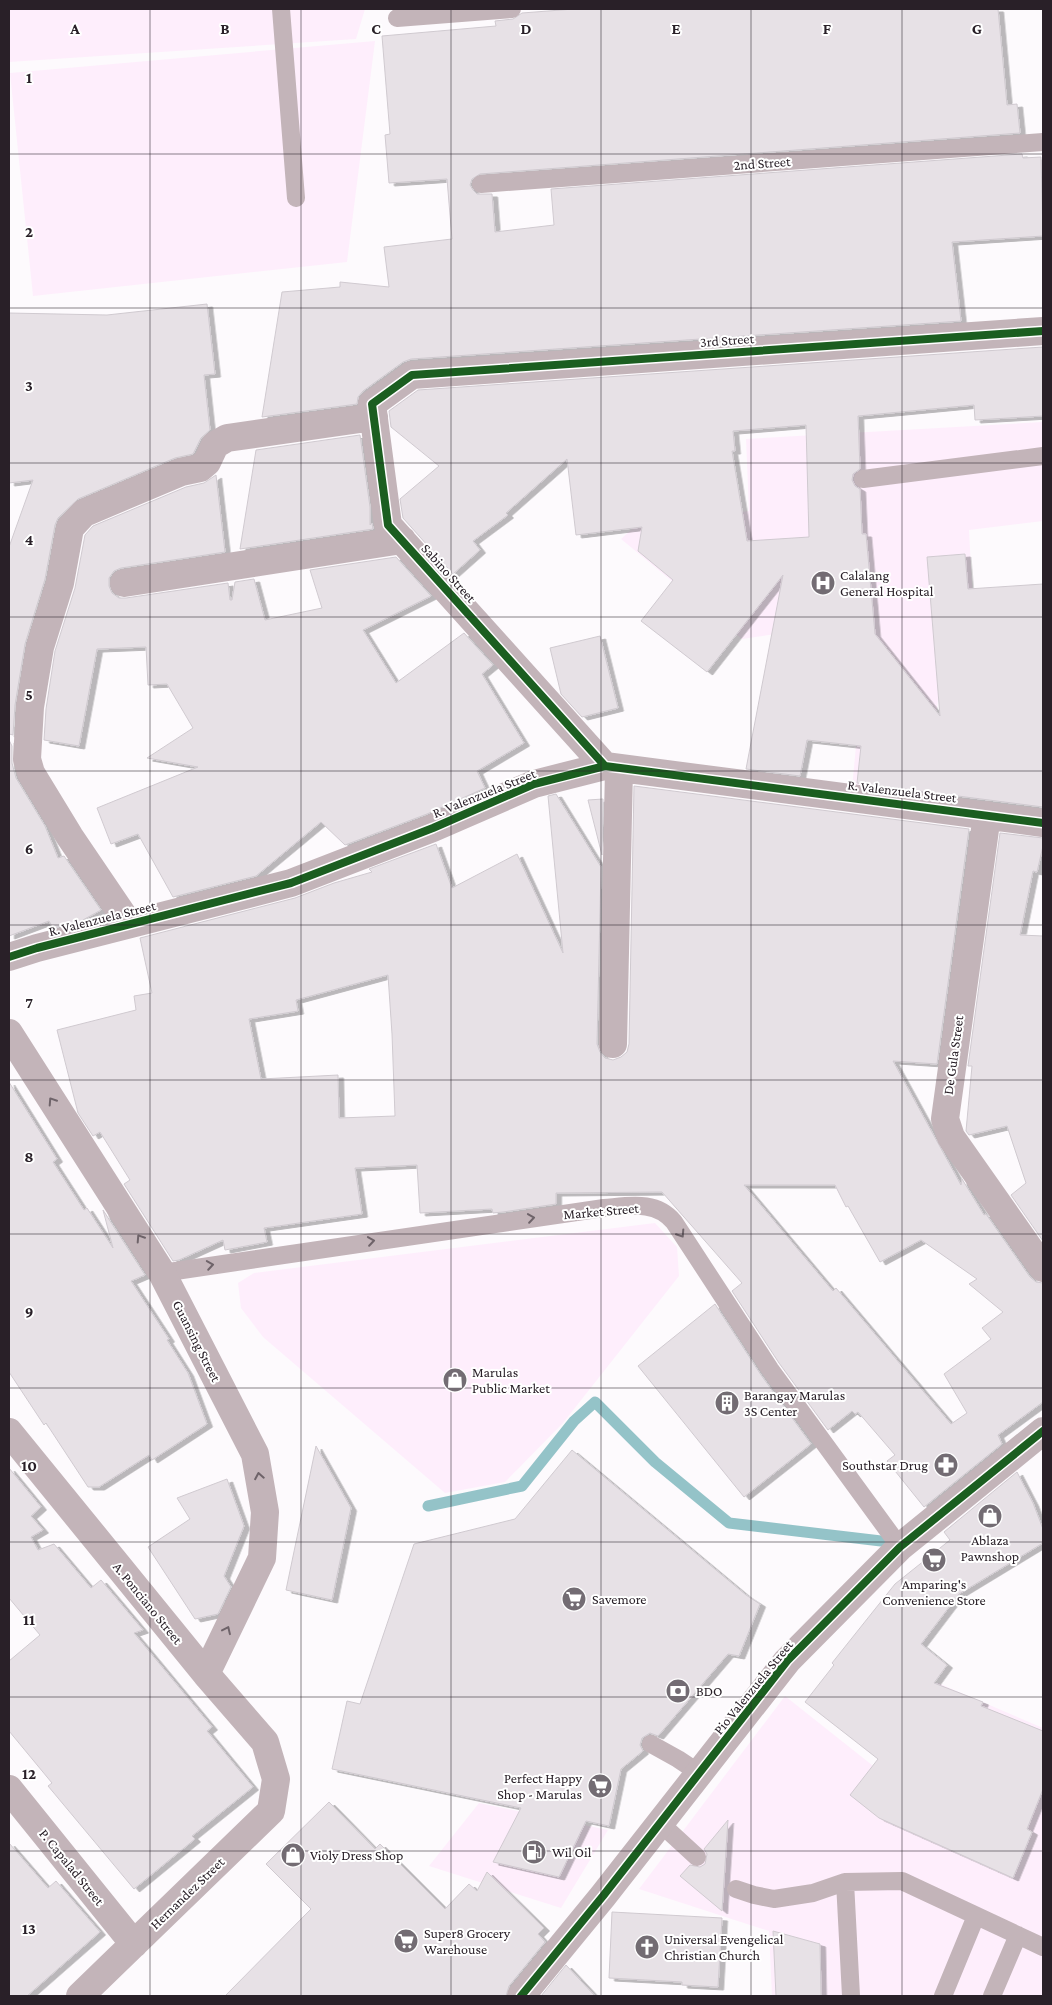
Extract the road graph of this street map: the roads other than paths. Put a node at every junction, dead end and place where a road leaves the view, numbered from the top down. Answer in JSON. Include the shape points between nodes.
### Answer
{"nodes":[{"id":1,"x":281,"y":9,"type":"edge"},
{"id":2,"x":512,"y":9,"type":"edge"},
{"id":3,"x":397,"y":18,"type":"dead end"},
{"id":4,"x":1043,"y":142,"type":"edge"},
{"id":5,"x":481,"y":184,"type":"dead end"},
{"id":6,"x":296,"y":198,"type":"dead end"},
{"id":7,"x":1043,"y":331,"type":"edge"},
{"id":8,"x":412,"y":375,"type":"joint"},
{"id":9,"x":374,"y":418,"type":"junction"},
{"id":10,"x":1043,"y":456,"type":"edge"},
{"id":11,"x":863,"y":479,"type":"dead end"},
{"id":12,"x":402,"y":540,"type":"junction"},
{"id":13,"x":124,"y":583,"type":"dead end"},
{"id":14,"x":612,"y":767,"type":"junction"},
{"id":15,"x":987,"y":815,"type":"junction"},
{"id":16,"x":1043,"y":823,"type":"edge"},
{"id":17,"x":129,"y":924,"type":"junction"},
{"id":18,"x":9,"y":957,"type":"edge"},
{"id":19,"x":9,"y":1033,"type":"edge"},
{"id":20,"x":613,"y":1044,"type":"dead end"},
{"id":21,"x":1043,"y":1268,"type":"edge"},
{"id":22,"x":162,"y":1273,"type":"junction"},
{"id":23,"x":1043,"y":1431,"type":"edge"},
{"id":24,"x":9,"y":1432,"type":"edge"},
{"id":25,"x":900,"y":1547,"type":"junction"},
{"id":26,"x":206,"y":1674,"type":"junction"},
{"id":27,"x":651,"y":1744,"type":"dead end"},
{"id":28,"x":699,"y":1773,"type":"junction"},
{"id":29,"x":276,"y":1779,"type":"joint"},
{"id":30,"x":9,"y":1789,"type":"edge"},
{"id":31,"x":660,"y":1823,"type":"junction"},
{"id":32,"x":697,"y":1857,"type":"dead end"},
{"id":33,"x":845,"y":1882,"type":"junction"},
{"id":34,"x":736,"y":1889,"type":"dead end"},
{"id":35,"x":976,"y":1916,"type":"junction"},
{"id":36,"x":1018,"y":1935,"type":"junction"},
{"id":37,"x":134,"y":1944,"type":"junction"},
{"id":38,"x":1043,"y":1947,"type":"edge"},
{"id":39,"x":80,"y":1996,"type":"edge"},
{"id":40,"x":521,"y":1996,"type":"edge"},
{"id":41,"x":852,"y":1996,"type":"edge"},
{"id":42,"x":943,"y":1996,"type":"edge"},
{"id":43,"x":992,"y":1996,"type":"edge"}],
"edges":[{"from":1,"to":6,"type":"lane"},
{"from":2,"to":3,"type":"lane"},
{"from":4,"to":5,"type":"lane","name":"2nd Street"},
{"from":7,"to":8,"type":"street","name":"3rd Street"},
{"from":8,"to":9,"type":"street","name":"Sabino Street","via":[[372,404]]},
{"from":9,"to":12,"type":"street","name":"Sabino Street","via":[[388,525]]},
{"from":9,"to":17,"type":"street","via":[[227,438],[215,445],[207,462],[200,468],[181,472],[84,513],[70,528],[60,583],[40,647],[30,707],[27,759],[31,772],[70,836]]},
{"from":10,"to":11,"type":"lane"},
{"from":12,"to":13,"type":"street"},
{"from":12,"to":14,"type":"street","name":"Sabino Street"},
{"from":14,"to":15,"type":"street","name":"R. Valenzuela Street"},
{"from":14,"to":17,"type":"street","name":"R. Valenzuela Street","via":[[534,784],[433,828],[291,883]]},
{"from":14,"to":20,"type":"street"},
{"from":15,"to":16,"type":"street","name":"R. Valenzuela Street"},
{"from":15,"to":21,"type":"street","name":"De Gula Street","via":[[945,1119],[951,1137]]},
{"from":17,"to":18,"type":"street","name":"R. Valenzuela Street"},
{"from":22,"to":19,"type":"street","name":"Guansing Street","one_way":true},
{"from":22,"to":25,"type":"lane","name":"Market Street","one_way":true,"via":[[604,1208],[656,1208],[667,1213],[674,1222],[770,1369]]},
{"from":26,"to":22,"type":"street","name":"Guansing Street","one_way":true,"via":[[262,1558],[265,1512],[255,1454]]},
{"from":23,"to":25,"type":"street","name":"Pio Valenzuela Street"},
{"from":24,"to":26,"type":"street","name":"A. Ponciano Street"},
{"from":25,"to":28,"type":"street","name":"Pio Valenzuela Street","via":[[787,1661]]},
{"from":26,"to":29,"type":"street","name":"A. Ponciano Street","via":[[265,1742]]},
{"from":27,"to":28,"type":"lane"},
{"from":28,"to":31,"type":"street","name":"Pio Valenzuela Street"},
{"from":29,"to":37,"type":"street","name":"Hernandez Street","via":[[271,1811]]},
{"from":30,"to":37,"type":"street","name":"P. Capalad Street"},
{"from":31,"to":32,"type":"lane"},
{"from":31,"to":40,"type":"street","name":"Pio Valenzuela Street"},
{"from":33,"to":34,"type":"lane","via":[[813,1893],[774,1899]]},
{"from":33,"to":35,"type":"lane","via":[[902,1882]]},
{"from":33,"to":41,"type":"lane"},
{"from":35,"to":36,"type":"lane"},
{"from":35,"to":42,"type":"lane"},
{"from":36,"to":38,"type":"lane"},
{"from":36,"to":43,"type":"lane"},
{"from":37,"to":39,"type":"street","name":"Hernandez Street"}]}
